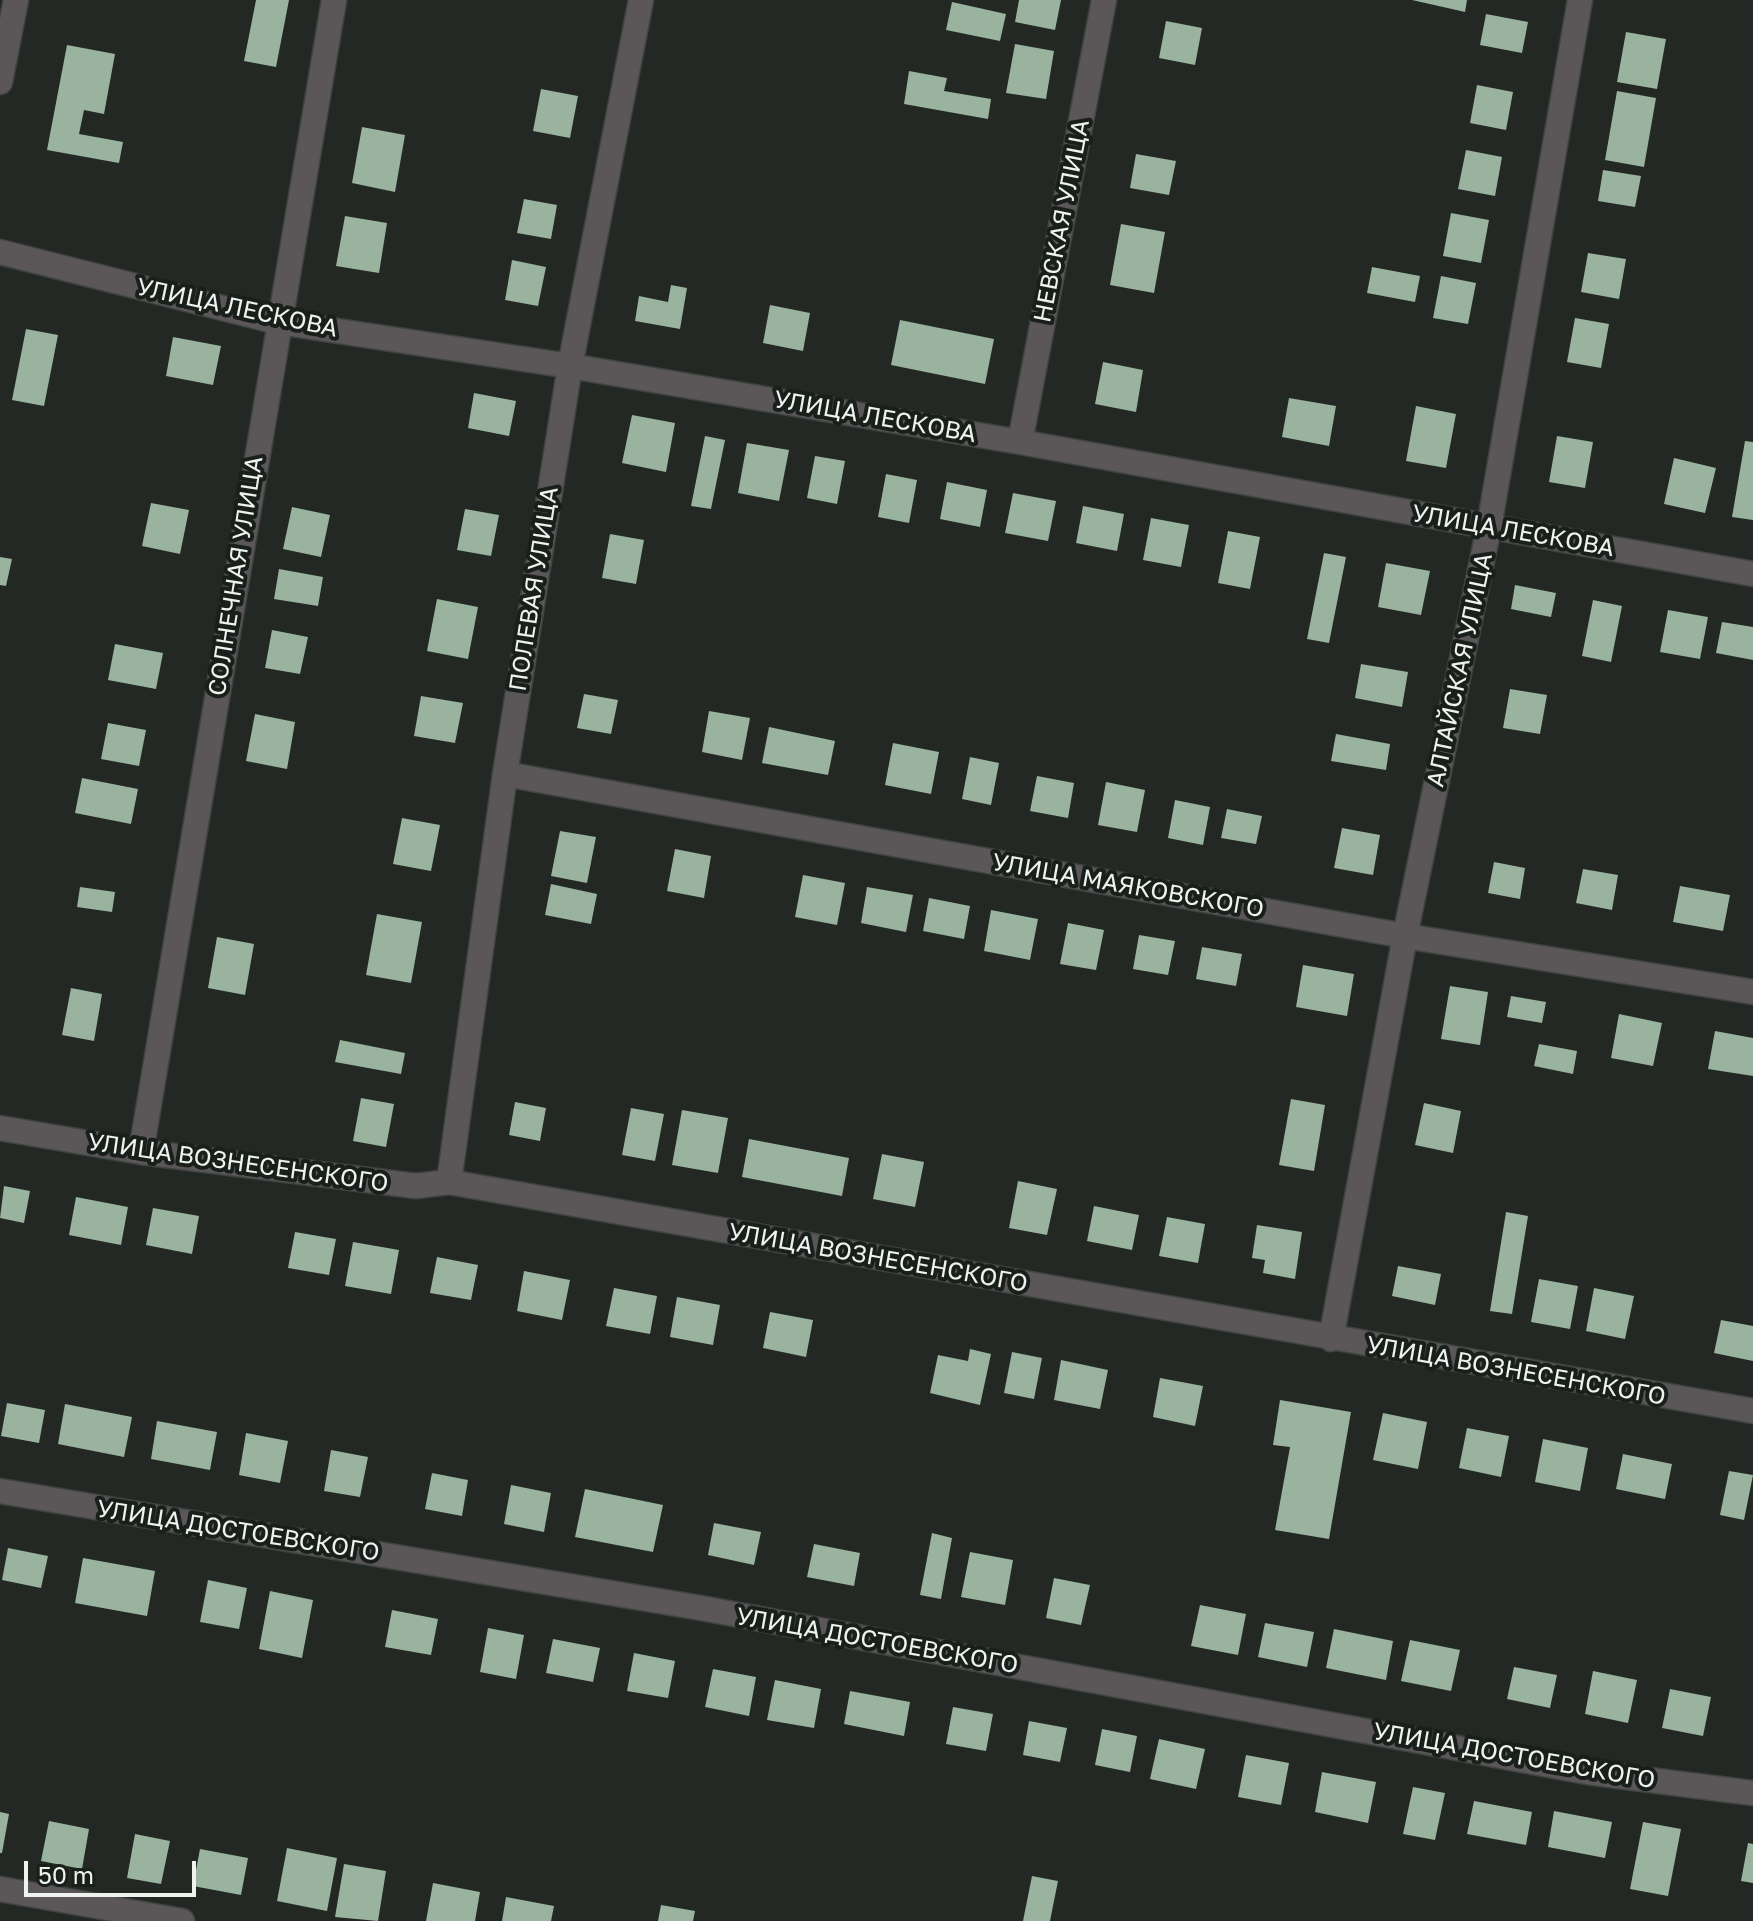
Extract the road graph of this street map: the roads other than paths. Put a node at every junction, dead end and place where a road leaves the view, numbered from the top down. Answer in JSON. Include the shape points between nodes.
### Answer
{"nodes":[{"id":1,"x":16,"y":0,"type":"edge"},
{"id":2,"x":334,"y":0,"type":"edge"},
{"id":3,"x":641,"y":0,"type":"edge"},
{"id":4,"x":1104,"y":0,"type":"edge"},
{"id":5,"x":1580,"y":0,"type":"edge"},
{"id":6,"x":0,"y":82,"type":"edge"},
{"id":7,"x":0,"y":252,"type":"edge"},
{"id":8,"x":278,"y":322,"type":"junction"},
{"id":9,"x":570,"y":366,"type":"junction"},
{"id":10,"x":1020,"y":442,"type":"junction"},
{"id":11,"x":1489,"y":527,"type":"junction"},
{"id":12,"x":1753,"y":574,"type":"edge"},
{"id":13,"x":505,"y":774,"type":"junction"},
{"id":14,"x":1405,"y":936,"type":"junction"},
{"id":15,"x":1753,"y":992,"type":"edge"},
{"id":16,"x":0,"y":1128,"type":"edge"},
{"id":17,"x":141,"y":1152,"type":"junction"},
{"id":18,"x":449,"y":1182,"type":"junction"},
{"id":19,"x":1331,"y":1339,"type":"junction"},
{"id":20,"x":1753,"y":1411,"type":"edge"},
{"id":21,"x":0,"y":1491,"type":"edge"},
{"id":22,"x":1753,"y":1793,"type":"edge"},
{"id":23,"x":0,"y":1889,"type":"edge"},
{"id":24,"x":182,"y":1921,"type":"edge"}],
"edges":[{"from":1,"to":6,"type":"street"},
{"from":2,"to":8,"type":"street","name":"СОЛНЕЧНАЯ УЛИЦА"},
{"from":3,"to":9,"type":"street","name":"ПОЛЕВАЯ УЛИЦА"},
{"from":4,"to":10,"type":"street","name":"НЕВСКАЯ УЛИЦА"},
{"from":5,"to":11,"type":"street","name":"АЛТАЙСКАЯ УЛИЦА"},
{"from":7,"to":8,"type":"street","name":"УЛИЦА ЛЕСКОВА"},
{"from":8,"to":9,"type":"street","name":"УЛИЦА ЛЕСКОВА"},
{"from":8,"to":17,"type":"street","name":"СОЛНЕЧНАЯ УЛИЦА"},
{"from":9,"to":10,"type":"street","name":"УЛИЦА ЛЕСКОВА"},
{"from":9,"to":13,"type":"street","name":"ПОЛЕВАЯ УЛИЦА"},
{"from":10,"to":11,"type":"street","name":"УЛИЦА ЛЕСКОВА"},
{"from":11,"to":12,"type":"street","name":"УЛИЦА ЛЕСКОВА"},
{"from":11,"to":14,"type":"street","name":"АЛТАЙСКАЯ УЛИЦА"},
{"from":13,"to":14,"type":"street","name":"УЛИЦА МАЯКОВСКОГО"},
{"from":13,"to":18,"type":"street","name":"ПОЛЕВАЯ УЛИЦА"},
{"from":14,"to":15,"type":"street","name":"УЛИЦА МАЯКОВСКОГО"},
{"from":14,"to":19,"type":"street","name":"АЛТАЙСКАЯ УЛИЦА"},
{"from":16,"to":17,"type":"street","name":"УЛИЦА ВОЗНЕСЕНСКОГО"},
{"from":17,"to":18,"type":"street","name":"УЛИЦА ВОЗНЕСЕНСКОГО","via":[[416,1186]]},
{"from":18,"to":19,"type":"street","name":"УЛИЦА ВОЗНЕСЕНСКОГО"},
{"from":19,"to":20,"type":"street","name":"УЛИЦА ВОЗНЕСЕНСКОГО"},
{"from":21,"to":22,"type":"street","name":"УЛИЦА ДОСТОЕВСКОГО","via":[[701,1608],[1587,1772]]},
{"from":23,"to":24,"type":"street"}]}
